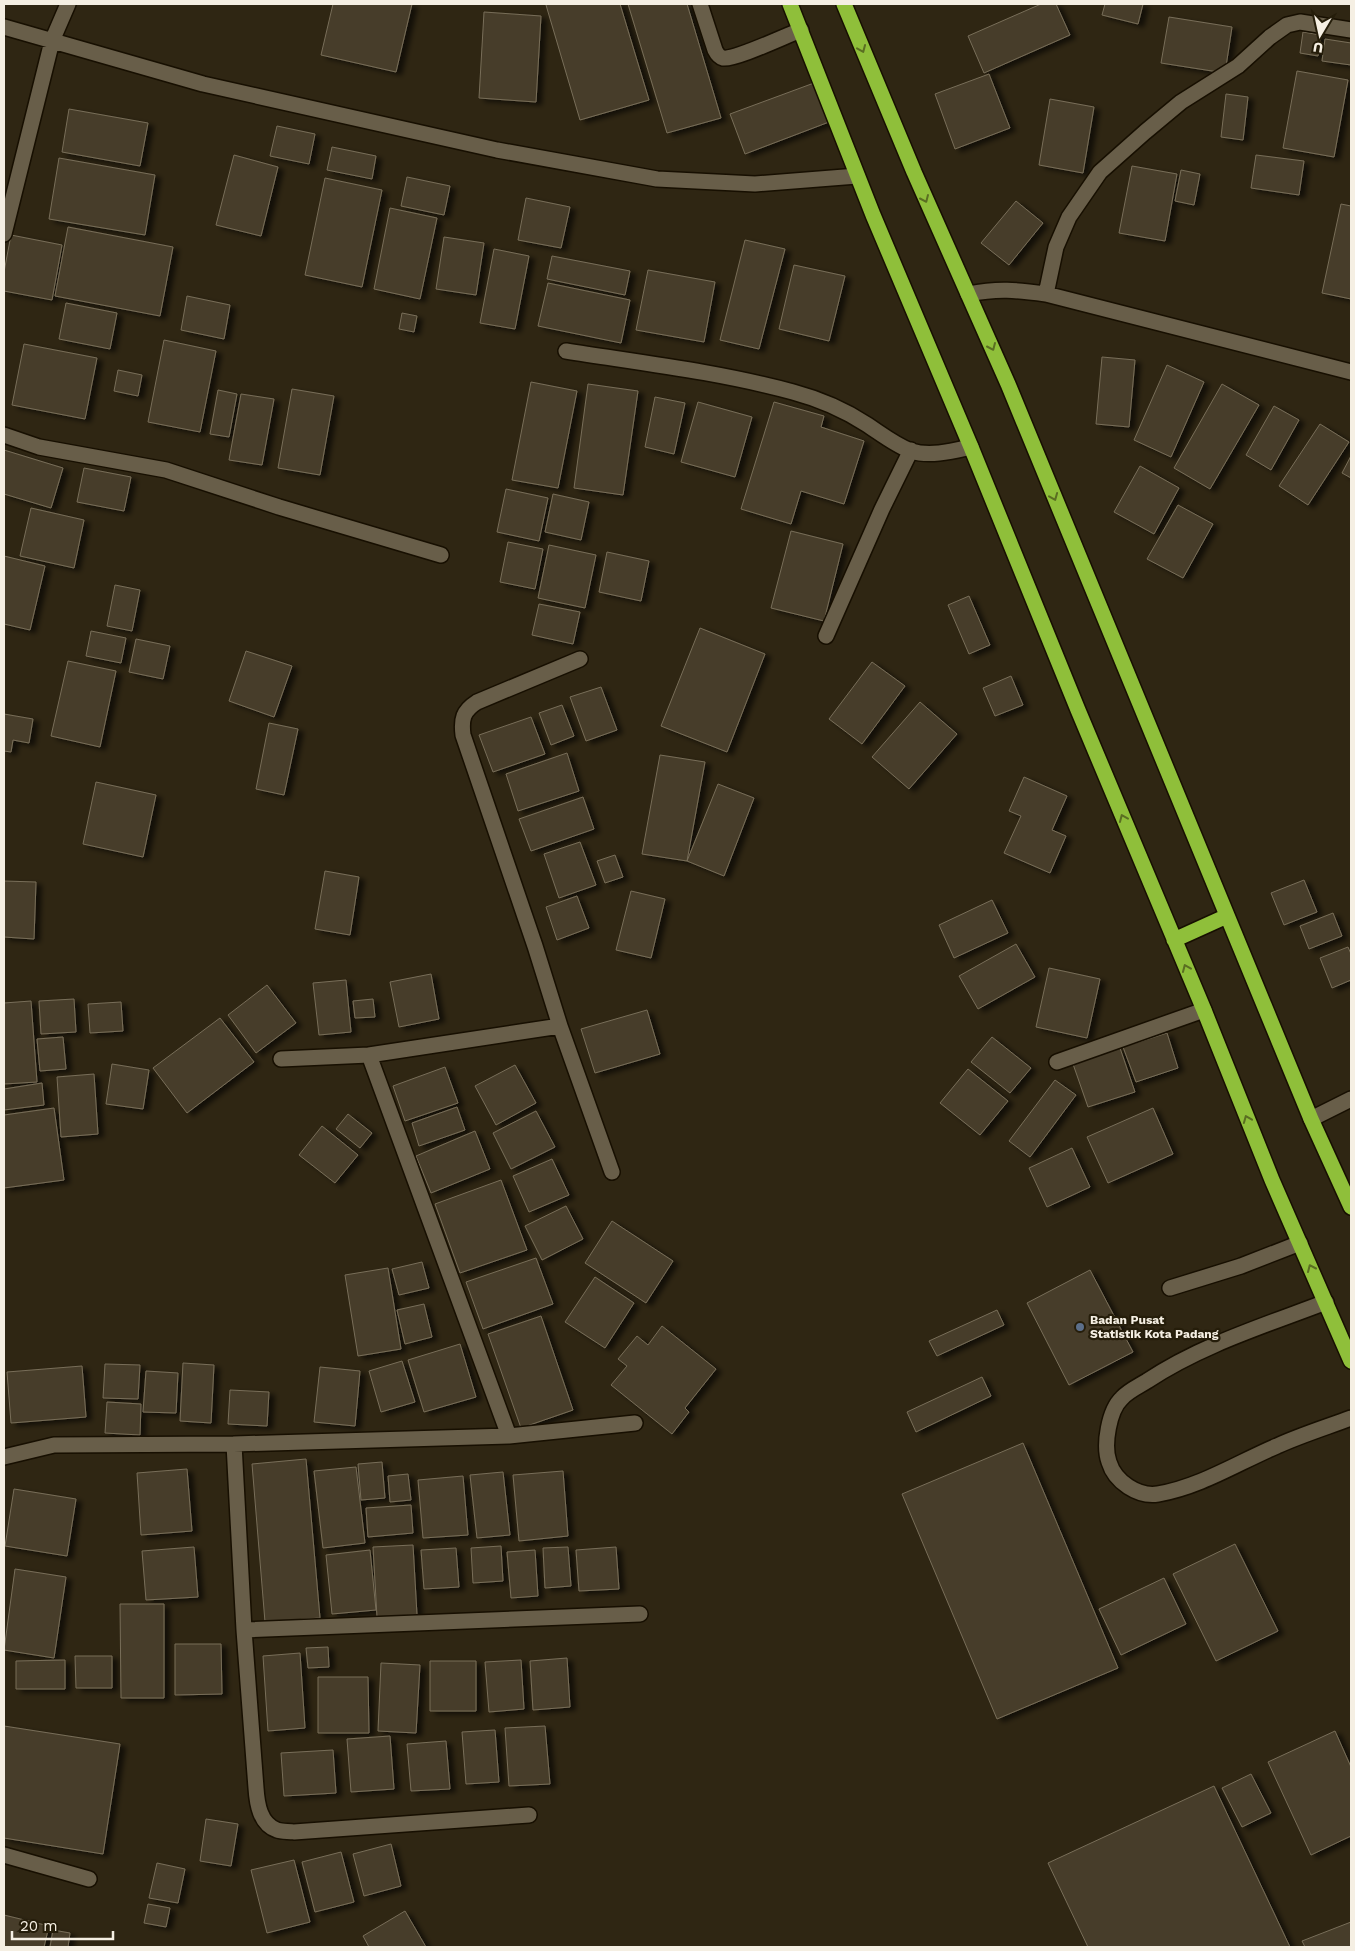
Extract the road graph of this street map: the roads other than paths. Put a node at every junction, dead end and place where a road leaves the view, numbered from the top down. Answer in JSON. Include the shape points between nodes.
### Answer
{"nodes":[{"id":1,"x":68,"y":4,"type":"edge"},
{"id":2,"x":700,"y":4,"type":"edge"},
{"id":3,"x":790,"y":4,"type":"edge"},
{"id":4,"x":844,"y":4,"type":"edge"},
{"id":5,"x":4,"y":27,"type":"edge"},
{"id":6,"x":801,"y":30,"type":"junction"},
{"id":7,"x":1351,"y":30,"type":"edge"},
{"id":8,"x":52,"y":41,"type":"junction"},
{"id":9,"x":857,"y":176,"type":"junction"},
{"id":10,"x":4,"y":234,"type":"edge"},
{"id":11,"x":968,"y":294,"type":"junction"},
{"id":12,"x":1046,"y":294,"type":"junction"},
{"id":13,"x":566,"y":351,"type":"dead end"},
{"id":14,"x":1351,"y":372,"type":"edge"},
{"id":15,"x":4,"y":436,"type":"edge"},
{"id":16,"x":971,"y":447,"type":"junction"},
{"id":17,"x":911,"y":450,"type":"junction"},
{"id":18,"x":441,"y":555,"type":"dead end"},
{"id":19,"x":826,"y":636,"type":"dead end"},
{"id":20,"x":580,"y":659,"type":"dead end"},
{"id":21,"x":1227,"y":916,"type":"junction"},
{"id":22,"x":1174,"y":940,"type":"junction"},
{"id":23,"x":1204,"y":1010,"type":"junction"},
{"id":24,"x":560,"y":1026,"type":"junction"},
{"id":25,"x":369,"y":1055,"type":"junction"},
{"id":26,"x":281,"y":1059,"type":"dead end"},
{"id":27,"x":1057,"y":1062,"type":"dead end"},
{"id":28,"x":1351,"y":1099,"type":"edge"},
{"id":29,"x":1311,"y":1118,"type":"junction"},
{"id":30,"x":612,"y":1172,"type":"dead end"},
{"id":31,"x":1351,"y":1207,"type":"edge"},
{"id":32,"x":1300,"y":1243,"type":"junction"},
{"id":33,"x":1170,"y":1288,"type":"dead end"},
{"id":34,"x":1326,"y":1302,"type":"junction"},
{"id":35,"x":1351,"y":1361,"type":"edge"},
{"id":36,"x":1351,"y":1418,"type":"edge"},
{"id":37,"x":635,"y":1423,"type":"dead end"},
{"id":38,"x":509,"y":1436,"type":"junction"},
{"id":39,"x":234,"y":1444,"type":"junction"},
{"id":40,"x":4,"y":1457,"type":"edge"},
{"id":41,"x":640,"y":1614,"type":"dead end"},
{"id":42,"x":244,"y":1630,"type":"junction"},
{"id":43,"x":529,"y":1815,"type":"dead end"},
{"id":44,"x":4,"y":1855,"type":"edge"},
{"id":45,"x":89,"y":1879,"type":"dead end"}],
"edges":[{"from":1,"to":8,"type":"street"},
{"from":2,"to":6,"type":"street","via":[[718,56],[740,54]]},
{"from":3,"to":6,"type":"highway"},
{"from":4,"to":11,"type":"highway","one_way":true},
{"from":5,"to":8,"type":"street"},
{"from":6,"to":9,"type":"highway"},
{"from":7,"to":12,"type":"street","via":[[1300,22],[1287,25],[1238,66],[1181,102],[1130,145],[1100,172],[1069,217],[1056,247]]},
{"from":8,"to":9,"type":"street","via":[[203,84],[497,150],[657,179],[755,184]]},
{"from":8,"to":10,"type":"street"},
{"from":9,"to":16,"type":"highway"},
{"from":11,"to":12,"type":"street","via":[[992,289]]},
{"from":11,"to":21,"type":"highway","one_way":true},
{"from":12,"to":14,"type":"street"},
{"from":13,"to":17,"type":"street","via":[[743,379],[795,392],[835,406]]},
{"from":15,"to":18,"type":"street","via":[[39,447],[166,470]]},
{"from":16,"to":17,"type":"street","via":[[925,453]]},
{"from":22,"to":16,"type":"highway","one_way":true},
{"from":17,"to":19,"type":"street"},
{"from":20,"to":24,"type":"street","via":[[477,702],[467,708],[462,723]]},
{"from":21,"to":22,"type":"highway"},
{"from":21,"to":29,"type":"highway"},
{"from":23,"to":22,"type":"highway","one_way":true},
{"from":23,"to":27,"type":"street"},
{"from":32,"to":23,"type":"highway","one_way":true},
{"from":24,"to":25,"type":"street"},
{"from":24,"to":30,"type":"street"},
{"from":25,"to":26,"type":"street"},
{"from":25,"to":38,"type":"street"},
{"from":28,"to":29,"type":"street"},
{"from":29,"to":31,"type":"highway"},
{"from":32,"to":33,"type":"street"},
{"from":34,"to":32,"type":"highway","one_way":true},
{"from":34,"to":35,"type":"highway"},
{"from":34,"to":36,"type":"street","via":[[1219,1343],[1163,1370],[1121,1398],[1111,1417],[1107,1436],[1108,1462],[1118,1479],[1142,1494],[1158,1494],[1197,1483],[1278,1445]]},
{"from":37,"to":38,"type":"street"},
{"from":38,"to":39,"type":"street"},
{"from":39,"to":40,"type":"street","via":[[54,1446]]},
{"from":39,"to":42,"type":"street"},
{"from":41,"to":42,"type":"street"},
{"from":42,"to":43,"type":"street","via":[[257,1806],[264,1821],[276,1830],[294,1832]]},
{"from":44,"to":45,"type":"street"}]}
